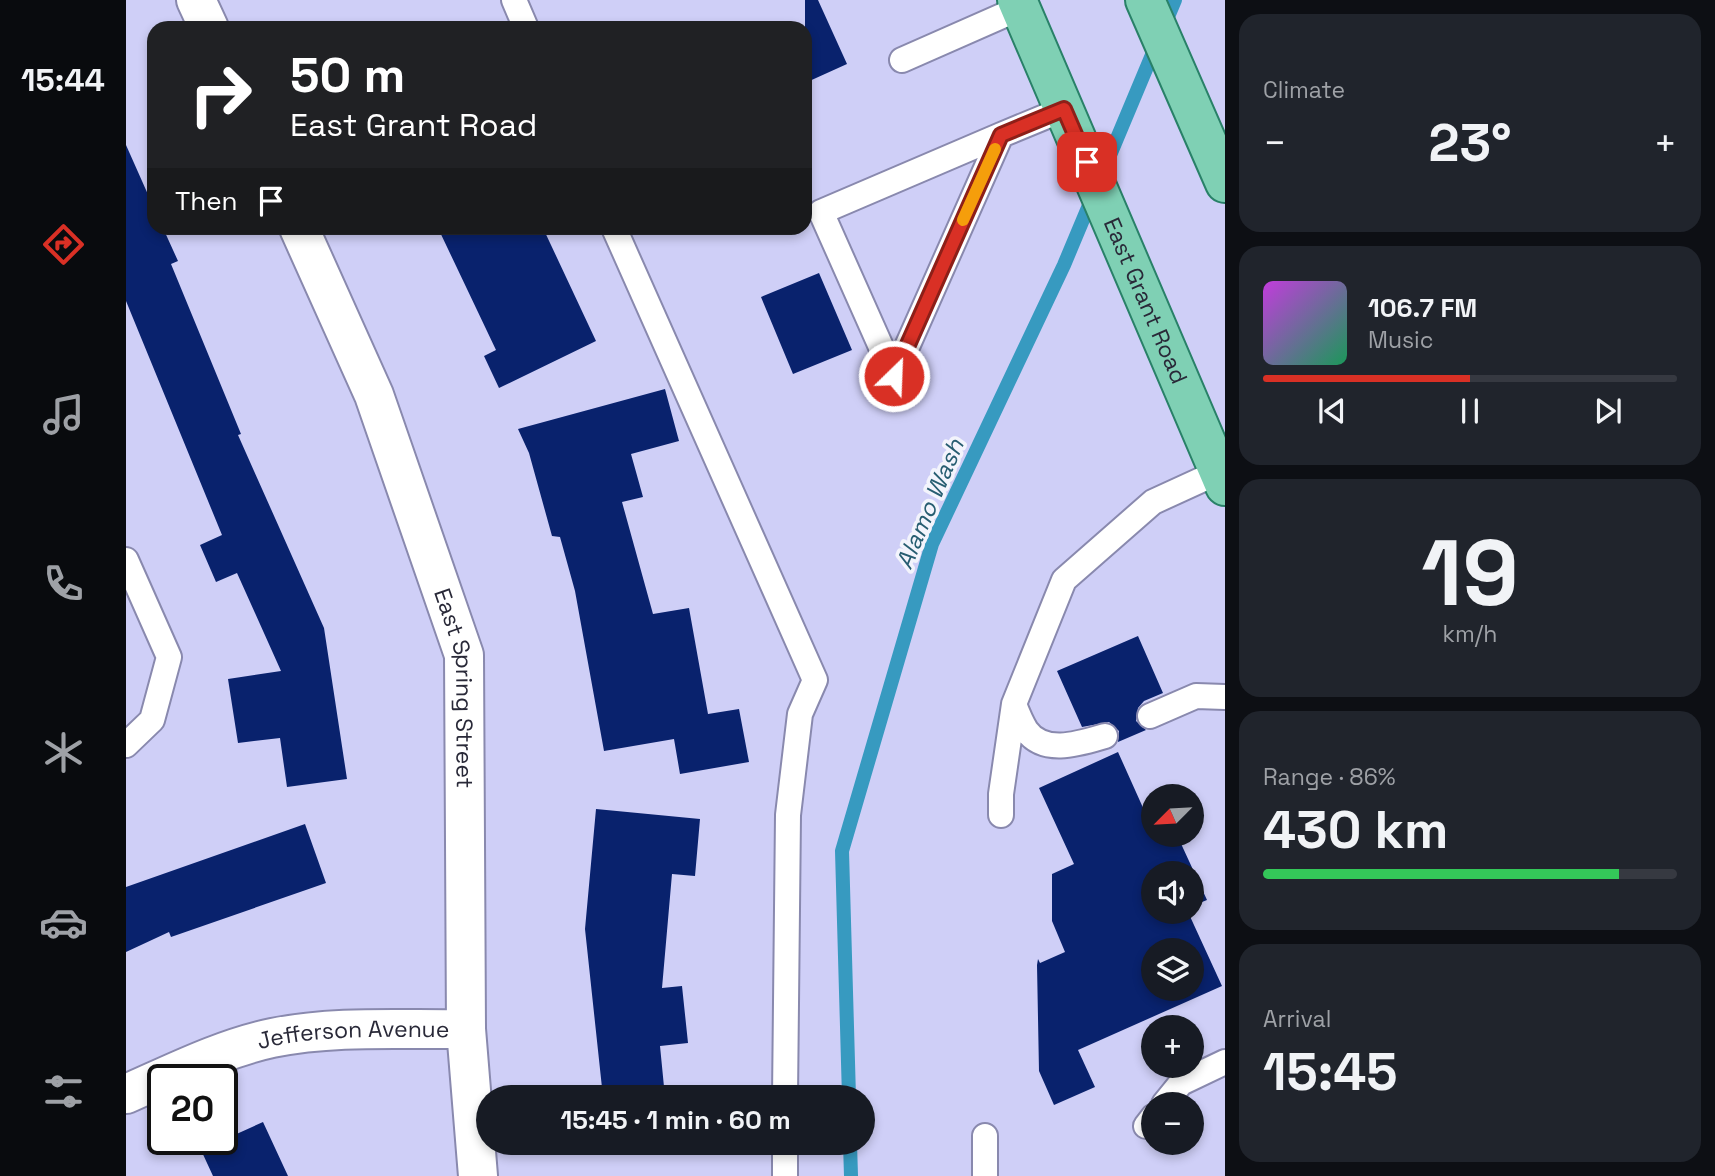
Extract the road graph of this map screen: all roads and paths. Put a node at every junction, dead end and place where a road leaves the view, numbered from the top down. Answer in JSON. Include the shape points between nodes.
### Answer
{"nodes":[{"id":1,"x":196,"y":0,"type":"edge"},
{"id":2,"x":514,"y":0,"type":"edge"},
{"id":3,"x":1018,"y":4,"type":"edge"},
{"id":4,"x":1148,"y":5,"type":"edge"},
{"id":5,"x":206,"y":21,"type":"edge"},
{"id":6,"x":523,"y":21,"type":"edge"},
{"id":7,"x":902,"y":61,"type":"dead end"},
{"id":8,"x":1064,"y":109,"type":"junction"},
{"id":9,"x":1001,"y":135,"type":"junction"},
{"id":10,"x":1225,"y":183,"type":"edge"},
{"id":11,"x":302,"y":235,"type":"edge"},
{"id":12,"x":617,"y":235,"type":"edge"},
{"id":13,"x":1223,"y":475,"type":"edge"},
{"id":14,"x":126,"y":560,"type":"edge"},
{"id":15,"x":1225,"y":697,"type":"edge"},
{"id":16,"x":1014,"y":704,"type":"junction"},
{"id":17,"x":1150,"y":716,"type":"dead end"},
{"id":18,"x":1105,"y":736,"type":"dead end"},
{"id":19,"x":126,"y":746,"type":"edge"},
{"id":20,"x":1000,"y":815,"type":"dead end"},
{"id":21,"x":466,"y":1029,"type":"junction"},
{"id":22,"x":1225,"y":1062,"type":"edge"},
{"id":23,"x":786,"y":1085,"type":"edge"},
{"id":24,"x":1174,"y":1092,"type":"edge"},
{"id":25,"x":126,"y":1094,"type":"edge"},
{"id":26,"x":985,"y":1136,"type":"dead end"},
{"id":27,"x":785,"y":1155,"type":"edge"},
{"id":28,"x":478,"y":1176,"type":"edge"},
{"id":29,"x":785,"y":1176,"type":"edge"},
{"id":30,"x":985,"y":1176,"type":"edge"}],
"edges":[{"from":1,"to":5,"type":"street"},
{"from":2,"to":6,"type":"lane"},
{"from":3,"to":7,"type":"lane"},
{"from":3,"to":8,"type":"main road","name":"East Grant Road"},
{"from":4,"to":10,"type":"main road"},
{"from":8,"to":9,"type":"lane"},
{"from":8,"to":13,"type":"main road","name":"East Grant Road"},
{"from":9,"to":9,"type":"lane","via":[[821,212],[894,376],[978,186]]},
{"from":11,"to":21,"type":"street","name":"East Spring Street","via":[[374,395],[464,655]]},
{"from":12,"to":23,"type":"lane","via":[[815,680],[800,714],[788,815]]},
{"from":13,"to":16,"type":"lane","via":[[1153,502],[1064,580]]},
{"from":14,"to":19,"type":"lane","via":[[169,657],[152,720]]},
{"from":15,"to":17,"type":"lane","via":[[1196,696]]},
{"from":16,"to":18,"type":"lane","via":[[1026,731],[1037,740],[1068,746]]},
{"from":16,"to":20,"type":"lane"},
{"from":21,"to":25,"type":"street","name":"Jefferson Avenue","via":[[317,1031],[272,1038],[219,1054]]},
{"from":21,"to":28,"type":"street","name":"East Spring Street"},
{"from":22,"to":24,"type":"lane","via":[[1181,1083]]},
{"from":26,"to":30,"type":"lane"},
{"from":27,"to":29,"type":"lane"}]}
